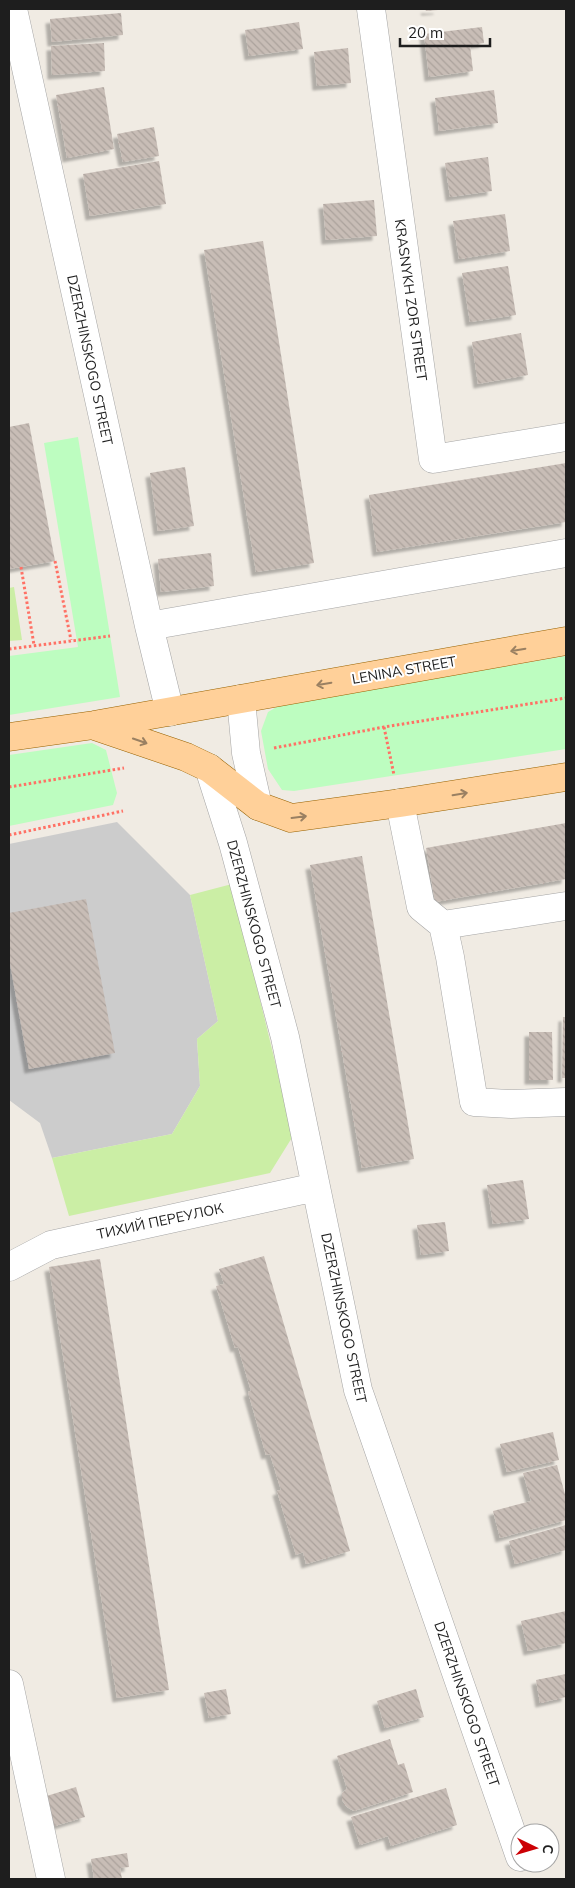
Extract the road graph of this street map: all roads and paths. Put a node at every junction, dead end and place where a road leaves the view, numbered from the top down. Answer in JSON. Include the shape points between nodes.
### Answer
{"nodes":[{"id":1,"x":13,"y":9,"type":"edge"},
{"id":2,"x":371,"y":9,"type":"edge"},
{"id":3,"x":566,"y":437,"type":"edge"},
{"id":4,"x":566,"y":553,"type":"edge"},
{"id":5,"x":55,"y":561,"type":"dead end"},
{"id":6,"x":21,"y":567,"type":"dead end"},
{"id":7,"x":149,"y":626,"type":"junction"},
{"id":8,"x":110,"y":636,"type":"dead end"},
{"id":9,"x":71,"y":640,"type":"junction"},
{"id":10,"x":566,"y":641,"type":"edge"},
{"id":11,"x":34,"y":645,"type":"junction"},
{"id":12,"x":9,"y":648,"type":"edge"},
{"id":13,"x":566,"y":698,"type":"edge"},
{"id":14,"x":241,"y":699,"type":"junction"},
{"id":15,"x":170,"y":712,"type":"junction"},
{"id":16,"x":94,"y":725,"type":"junction"},
{"id":17,"x":384,"y":727,"type":"junction"},
{"id":18,"x":9,"y":737,"type":"edge"},
{"id":19,"x":246,"y":753,"type":"junction"},
{"id":20,"x":127,"y":767,"type":"dead end"},
{"id":21,"x":209,"y":768,"type":"junction"},
{"id":22,"x":566,"y":776,"type":"edge"},
{"id":23,"x":9,"y":788,"type":"edge"},
{"id":24,"x":400,"y":804,"type":"junction"},
{"id":25,"x":258,"y":806,"type":"junction"},
{"id":26,"x":123,"y":812,"type":"dead end"},
{"id":27,"x":9,"y":835,"type":"edge"},
{"id":28,"x":566,"y":906,"type":"edge"},
{"id":29,"x":443,"y":925,"type":"junction"},
{"id":30,"x":566,"y":1102,"type":"edge"},
{"id":31,"x":316,"y":1187,"type":"junction"},
{"id":32,"x":9,"y":1267,"type":"edge"},
{"id":33,"x":9,"y":1684,"type":"edge"},
{"id":34,"x":510,"y":1828,"type":"edge"},
{"id":35,"x":51,"y":1879,"type":"edge"}],
"edges":[{"from":1,"to":7,"type":"street","name":"DZERZHINSKOGO STREET"},
{"from":2,"to":3,"type":"street","name":"KRASNYKH ZOR STREET","via":[[433,458]]},
{"from":4,"to":7,"type":"street"},
{"from":5,"to":9,"type":"path"},
{"from":6,"to":11,"type":"path"},
{"from":7,"to":15,"type":"street","name":"DZERZHINSKOGO STREET"},
{"from":8,"to":9,"type":"path"},
{"from":9,"to":11,"type":"path"},
{"from":10,"to":14,"type":"main road","name":"LENINA STREET","one_way":true},
{"from":11,"to":12,"type":"path"},
{"from":13,"to":17,"type":"path"},
{"from":14,"to":15,"type":"main road","name":"LENINA STREET"},
{"from":14,"to":19,"type":"street"},
{"from":15,"to":16,"type":"main road","name":"LENINA STREET"},
{"from":16,"to":18,"type":"main road","name":"LENINA STREET"},
{"from":16,"to":21,"type":"main road","name":"LENINA STREET","one_way":true},
{"from":17,"to":19,"type":"path"},
{"from":17,"to":24,"type":"path"},
{"from":19,"to":25,"type":"street"},
{"from":20,"to":23,"type":"path"},
{"from":21,"to":25,"type":"main road","name":"LENINA STREET"},
{"from":21,"to":31,"type":"street","name":"DZERZHINSKOGO STREET","via":[[285,1037]]},
{"from":24,"to":22,"type":"main road","name":"LENINA STREET","one_way":true},
{"from":25,"to":24,"type":"main road","name":"LENINA STREET","one_way":true,"via":[[291,818]]},
{"from":24,"to":29,"type":"street","via":[[421,908]]},
{"from":26,"to":27,"type":"path"},
{"from":28,"to":29,"type":"street"},
{"from":29,"to":30,"type":"street","via":[[474,1102]]},
{"from":31,"to":32,"type":"street","name":"ТИХИЙ ПЕРЕУЛОК","via":[[52,1245]]},
{"from":31,"to":34,"type":"street","name":"DZERZHINSKOGO STREET","via":[[358,1390]]},
{"from":33,"to":35,"type":"street"}]}
